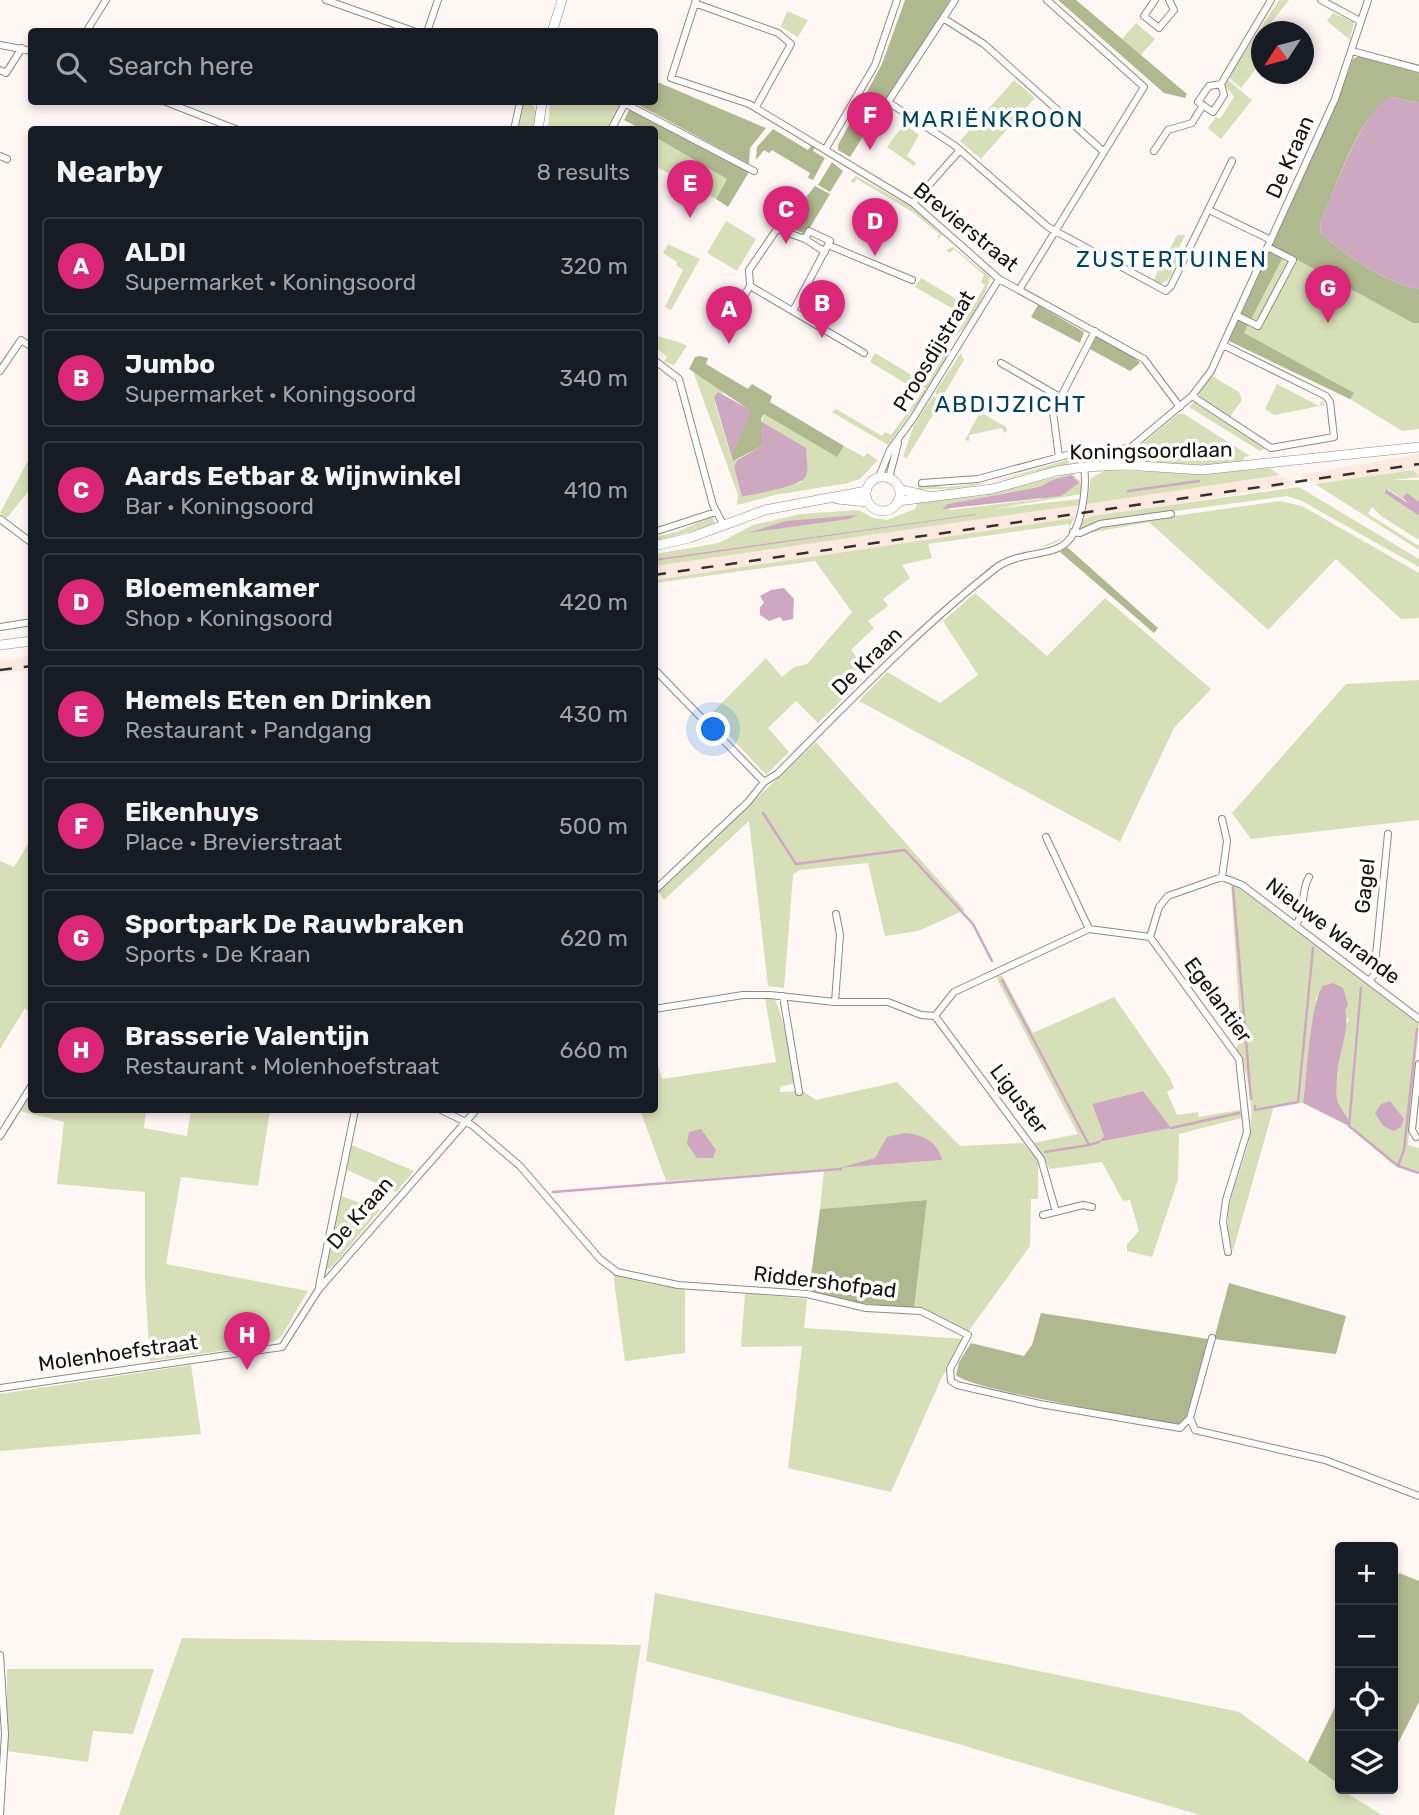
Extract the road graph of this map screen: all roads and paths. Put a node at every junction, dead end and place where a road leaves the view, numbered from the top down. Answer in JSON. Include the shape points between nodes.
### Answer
{"nodes":[{"id":1,"x":106,"y":0,"type":"edge"},
{"id":2,"x":326,"y":0,"type":"edge"},
{"id":3,"x":438,"y":0,"type":"edge"},
{"id":4,"x":562,"y":0,"type":"edge"},
{"id":5,"x":897,"y":0,"type":"edge"},
{"id":6,"x":955,"y":0,"type":"edge"},
{"id":7,"x":1046,"y":0,"type":"edge"},
{"id":8,"x":1155,"y":0,"type":"edge"},
{"id":9,"x":1169,"y":0,"type":"edge"},
{"id":10,"x":1272,"y":0,"type":"edge"},
{"id":11,"x":1321,"y":0,"type":"edge"},
{"id":12,"x":1368,"y":0,"type":"edge"},
{"id":13,"x":1061,"y":1,"type":"edge"},
{"id":14,"x":697,"y":2,"type":"edge"},
{"id":15,"x":1055,"y":8,"type":"junction"},
{"id":16,"x":943,"y":18,"type":"junction"},
{"id":17,"x":1360,"y":21,"type":"junction"},
{"id":18,"x":88,"y":28,"type":"edge"},
{"id":19,"x":405,"y":28,"type":"edge"},
{"id":20,"x":428,"y":28,"type":"edge"},
{"id":21,"x":553,"y":28,"type":"edge"},
{"id":22,"x":0,"y":45,"type":"edge"},
{"id":23,"x":22,"y":48,"type":"junction"},
{"id":24,"x":28,"y":50,"type":"edge"},
{"id":25,"x":1352,"y":51,"type":"junction"},
{"id":26,"x":1419,"y":69,"type":"edge"},
{"id":27,"x":0,"y":70,"type":"edge"},
{"id":28,"x":1221,"y":83,"type":"junction"},
{"id":29,"x":174,"y":105,"type":"edge"},
{"id":30,"x":519,"y":105,"type":"edge"},
{"id":31,"x":542,"y":105,"type":"edge"},
{"id":32,"x":623,"y":105,"type":"edge"},
{"id":33,"x":630,"y":105,"type":"edge"},
{"id":34,"x":1203,"y":105,"type":"junction"},
{"id":35,"x":755,"y":107,"type":"junction"},
{"id":36,"x":227,"y":126,"type":"edge"},
{"id":37,"x":515,"y":126,"type":"edge"},
{"id":38,"x":539,"y":126,"type":"edge"},
{"id":39,"x":613,"y":126,"type":"edge"},
{"id":40,"x":825,"y":150,"type":"junction"},
{"id":41,"x":960,"y":150,"type":"junction"},
{"id":42,"x":1154,"y":151,"type":"dead end"},
{"id":43,"x":1104,"y":152,"type":"junction"},
{"id":44,"x":1233,"y":161,"type":"dead end"},
{"id":45,"x":754,"y":171,"type":"dead end"},
{"id":46,"x":913,"y":203,"type":"junction"},
{"id":47,"x":1209,"y":210,"type":"junction"},
{"id":48,"x":1054,"y":231,"type":"junction"},
{"id":49,"x":805,"y":239,"type":"junction"},
{"id":50,"x":1269,"y":244,"type":"junction"},
{"id":51,"x":826,"y":249,"type":"junction"},
{"id":52,"x":999,"y":279,"type":"junction"},
{"id":53,"x":912,"y":280,"type":"dead end"},
{"id":54,"x":750,"y":286,"type":"junction"},
{"id":55,"x":1019,"y":290,"type":"junction"},
{"id":56,"x":738,"y":306,"type":"dead end"},
{"id":57,"x":793,"y":311,"type":"junction"},
{"id":58,"x":1236,"y":315,"type":"junction"},
{"id":59,"x":1095,"y":331,"type":"junction"},
{"id":60,"x":28,"y":345,"type":"edge"},
{"id":61,"x":1223,"y":345,"type":"junction"},
{"id":62,"x":864,"y":353,"type":"dead end"},
{"id":63,"x":658,"y":363,"type":"edge"},
{"id":64,"x":1000,"y":363,"type":"dead end"},
{"id":65,"x":0,"y":371,"type":"edge"},
{"id":66,"x":1192,"y":396,"type":"junction"},
{"id":67,"x":1060,"y":397,"type":"junction"},
{"id":68,"x":1180,"y":407,"type":"junction"},
{"id":69,"x":1419,"y":447,"type":"edge"},
{"id":70,"x":1059,"y":457,"type":"junction"},
{"id":71,"x":1084,"y":467,"type":"junction"},
{"id":72,"x":884,"y":477,"type":"junction"},
{"id":73,"x":922,"y":483,"type":"dead end"},
{"id":74,"x":899,"y":489,"type":"junction"},
{"id":75,"x":866,"y":491,"type":"junction"},
{"id":76,"x":928,"y":496,"type":"junction"},
{"id":77,"x":835,"y":499,"type":"junction"},
{"id":78,"x":898,"y":501,"type":"junction"},
{"id":79,"x":867,"y":502,"type":"junction"},
{"id":80,"x":716,"y":512,"type":"junction"},
{"id":81,"x":1171,"y":514,"type":"dead end"},
{"id":82,"x":0,"y":519,"type":"edge"},
{"id":83,"x":724,"y":526,"type":"junction"},
{"id":84,"x":658,"y":531,"type":"edge"},
{"id":85,"x":1073,"y":533,"type":"junction"},
{"id":86,"x":28,"y":540,"type":"edge"},
{"id":87,"x":658,"y":544,"type":"edge"},
{"id":88,"x":28,"y":623,"type":"edge"},
{"id":89,"x":0,"y":627,"type":"edge"},
{"id":90,"x":28,"y":642,"type":"edge"},
{"id":91,"x":0,"y":645,"type":"edge"},
{"id":92,"x":658,"y":673,"type":"edge"},
{"id":93,"x":764,"y":782,"type":"junction"},
{"id":94,"x":1222,"y":819,"type":"dead end"},
{"id":95,"x":1388,"y":834,"type":"dead end"},
{"id":96,"x":1046,"y":837,"type":"dead end"},
{"id":97,"x":1223,"y":877,"type":"junction"},
{"id":98,"x":1309,"y":877,"type":"dead end"},
{"id":99,"x":658,"y":887,"type":"edge"},
{"id":100,"x":836,"y":914,"type":"dead end"},
{"id":101,"x":1296,"y":925,"type":"junction"},
{"id":102,"x":1089,"y":929,"type":"junction"},
{"id":103,"x":1150,"y":937,"type":"junction"},
{"id":104,"x":1369,"y":981,"type":"junction"},
{"id":105,"x":783,"y":996,"type":"junction"},
{"id":106,"x":835,"y":1002,"type":"junction"},
{"id":107,"x":658,"y":1008,"type":"edge"},
{"id":108,"x":935,"y":1016,"type":"junction"},
{"id":109,"x":1419,"y":1019,"type":"edge"},
{"id":110,"x":1419,"y":1064,"type":"edge"},
{"id":111,"x":28,"y":1091,"type":"edge"},
{"id":112,"x":799,"y":1092,"type":"dead end"},
{"id":113,"x":354,"y":1113,"type":"edge"},
{"id":114,"x":447,"y":1113,"type":"edge"},
{"id":115,"x":473,"y":1113,"type":"edge"},
{"id":116,"x":464,"y":1122,"type":"junction"},
{"id":117,"x":0,"y":1136,"type":"edge"},
{"id":118,"x":1416,"y":1137,"type":"dead end"},
{"id":119,"x":1092,"y":1207,"type":"dead end"},
{"id":120,"x":1056,"y":1212,"type":"junction"},
{"id":121,"x":1043,"y":1215,"type":"dead end"},
{"id":122,"x":1228,"y":1252,"type":"dead end"},
{"id":123,"x":318,"y":1289,"type":"junction"},
{"id":124,"x":1212,"y":1338,"type":"dead end"},
{"id":125,"x":282,"y":1347,"type":"joint"},
{"id":126,"x":0,"y":1388,"type":"edge"},
{"id":127,"x":1190,"y":1418,"type":"junction"},
{"id":128,"x":1419,"y":1496,"type":"edge"},
{"id":129,"x":0,"y":1655,"type":"edge"},
{"id":130,"x":0,"y":1815,"type":"edge"}],
"edges":[{"from":1,"to":18,"type":"street"},
{"from":2,"to":19,"type":"street"},
{"from":3,"to":20,"type":"street"},
{"from":4,"to":21,"type":"street"},
{"from":5,"to":40,"type":"street","via":[[875,65]]},
{"from":6,"to":16,"type":"street"},
{"from":7,"to":15,"type":"street"},
{"from":8,"to":9,"type":"street","via":[[1144,16],[1159,28],[1174,10]]},
{"from":10,"to":28,"type":"street"},
{"from":11,"to":17,"type":"street"},
{"from":12,"to":17,"type":"street","name":"De Kraan"},
{"from":13,"to":15,"type":"street"},
{"from":14,"to":35,"type":"street","name":"Brevierstraat","via":[[671,78]]},
{"from":14,"to":35,"type":"street","via":[[778,33],[791,44]]},
{"from":15,"to":43,"type":"street","via":[[1144,87]]},
{"from":16,"to":41,"type":"street","via":[[888,102]]},
{"from":16,"to":43,"type":"street","via":[[984,44]]},
{"from":17,"to":25,"type":"street","name":"De Kraan"},
{"from":22,"to":23,"type":"street"},
{"from":23,"to":24,"type":"street"},
{"from":23,"to":27,"type":"street","via":[[6,73]]},
{"from":25,"to":26,"type":"street"},
{"from":25,"to":50,"type":"street","name":"De Kraan"},
{"from":28,"to":34,"type":"street","via":[[1209,86],[1198,102]]},
{"from":28,"to":34,"type":"street","via":[[1224,95],[1213,112]]},
{"from":29,"to":36,"type":"street"},
{"from":30,"to":37,"type":"street"},
{"from":31,"to":38,"type":"street"},
{"from":32,"to":39,"type":"street"},
{"from":33,"to":45,"type":"street"},
{"from":34,"to":42,"type":"street","via":[[1192,123],[1168,130]]},
{"from":35,"to":40,"type":"street","name":"Brevierstraat"},
{"from":40,"to":46,"type":"street","name":"Brevierstraat"},
{"from":41,"to":46,"type":"street"},
{"from":41,"to":48,"type":"street"},
{"from":43,"to":48,"type":"street"},
{"from":44,"to":47,"type":"street"},
{"from":46,"to":52,"type":"street","name":"Brevierstraat"},
{"from":47,"to":48,"type":"street","via":[[1166,290]]},
{"from":47,"to":50,"type":"street"},
{"from":48,"to":55,"type":"street"},
{"from":49,"to":51,"type":"street"},
{"from":49,"to":51,"type":"street","via":[[809,231],[830,241]]},
{"from":49,"to":54,"type":"street","via":[[778,229],[749,270]]},
{"from":50,"to":58,"type":"street","name":"De Kraan"},
{"from":50,"to":58,"type":"street","via":[[1293,260],[1258,326]]},
{"from":51,"to":53,"type":"street"},
{"from":51,"to":57,"type":"street"},
{"from":52,"to":55,"type":"street","name":"Brevierstraat"},
{"from":52,"to":72,"type":"street","name":"Proosdijstraat","via":[[898,442]]},
{"from":54,"to":56,"type":"street"},
{"from":54,"to":57,"type":"street"},
{"from":55,"to":59,"type":"street","name":"Brevierstraat"},
{"from":57,"to":62,"type":"street"},
{"from":58,"to":61,"type":"street","name":"De Kraan"},
{"from":59,"to":67,"type":"street"},
{"from":59,"to":68,"type":"street","name":"Brevierstraat","via":[[1144,359]]},
{"from":60,"to":65,"type":"street","via":[[21,340]]},
{"from":61,"to":66,"type":"street","name":"De Kraan"},
{"from":61,"to":66,"type":"street","via":[[1326,396],[1334,437],[1271,448]]},
{"from":63,"to":80,"type":"street","via":[[679,379]]},
{"from":64,"to":67,"type":"street"},
{"from":66,"to":68,"type":"street","name":"De Kraan"},
{"from":67,"to":70,"type":"street","via":[[1052,419]]},
{"from":68,"to":70,"type":"street","name":"De Kraan","via":[[1136,445]]},
{"from":69,"to":71,"type":"street","name":"Koningsoordlaan","via":[[1202,470]]},
{"from":70,"to":73,"type":"street","via":[[978,478]]},
{"from":71,"to":76,"type":"street","name":"Koningsoordlaan","via":[[992,489]]},
{"from":71,"to":85,"type":"street","via":[[1085,497]]},
{"from":72,"to":74,"type":"street"},
{"from":72,"to":75,"type":"street","via":[[873,480]]},
{"from":74,"to":76,"type":"street","name":"Koningsoordlaan"},
{"from":74,"to":78,"type":"street"},
{"from":75,"to":77,"type":"street"},
{"from":75,"to":79,"type":"street"},
{"from":76,"to":78,"type":"street","name":"Koningsoordlaan"},
{"from":77,"to":79,"type":"street"},
{"from":77,"to":83,"type":"street","via":[[765,510]]},
{"from":78,"to":79,"type":"street","via":[[883,511]]},
{"from":80,"to":83,"type":"street"},
{"from":80,"to":84,"type":"street"},
{"from":81,"to":85,"type":"street","name":"De Kraan","via":[[1100,524]]},
{"from":82,"to":86,"type":"street"},
{"from":83,"to":87,"type":"street"},
{"from":85,"to":93,"type":"street","name":"De Kraan","via":[[1059,548],[1027,553],[997,567]]},
{"from":88,"to":89,"type":"street"},
{"from":90,"to":91,"type":"street"},
{"from":92,"to":93,"type":"street"},
{"from":93,"to":99,"type":"street","name":"De Kraan"},
{"from":94,"to":97,"type":"street","via":[[1227,841]]},
{"from":95,"to":104,"type":"street","name":"Gagel","via":[[1374,975]]},
{"from":96,"to":102,"type":"street"},
{"from":97,"to":101,"type":"street","name":"Nieuwe Warande","via":[[1234,879]]},
{"from":97,"to":103,"type":"street","via":[[1168,896],[1159,907]]},
{"from":98,"to":101,"type":"street"},
{"from":100,"to":106,"type":"street","via":[[840,935]]},
{"from":101,"to":104,"type":"street","name":"Nieuwe Warande"},
{"from":102,"to":103,"type":"street"},
{"from":102,"to":108,"type":"street","via":[[954,992]]},
{"from":103,"to":122,"type":"street","name":"Egelantier","via":[[1237,1054],[1240,1065],[1247,1132],[1226,1200],[1223,1222]]},
{"from":104,"to":109,"type":"street","name":"Nieuwe Warande"},
{"from":105,"to":106,"type":"street"},
{"from":105,"to":107,"type":"street","via":[[743,995]]},
{"from":105,"to":112,"type":"street"},
{"from":106,"to":108,"type":"street","via":[[888,1002]]},
{"from":108,"to":120,"type":"street","name":"Liguster","via":[[1041,1159]]},
{"from":110,"to":118,"type":"street","via":[[1412,1130]]},
{"from":111,"to":117,"type":"street"},
{"from":113,"to":123,"type":"street"},
{"from":114,"to":116,"type":"street","name":"Riddershofpad"},
{"from":115,"to":116,"type":"street","name":"De Kraan"},
{"from":116,"to":123,"type":"street","name":"De Kraan"},
{"from":116,"to":127,"type":"street","name":"Riddershofpad","via":[[520,1166],[617,1272],[678,1285],[807,1294],[866,1308],[921,1311],[968,1335],[950,1369],[951,1381],[957,1385],[1180,1428]]},
{"from":119,"to":120,"type":"street"},
{"from":120,"to":121,"type":"street"},
{"from":123,"to":125,"type":"street","name":"De Kraan"},
{"from":124,"to":127,"type":"street"},
{"from":125,"to":126,"type":"street","name":"Molenhoefstraat"},
{"from":127,"to":128,"type":"street","via":[[1195,1430],[1325,1460]]},
{"from":129,"to":130,"type":"street","via":[[5,1734]]}]}
